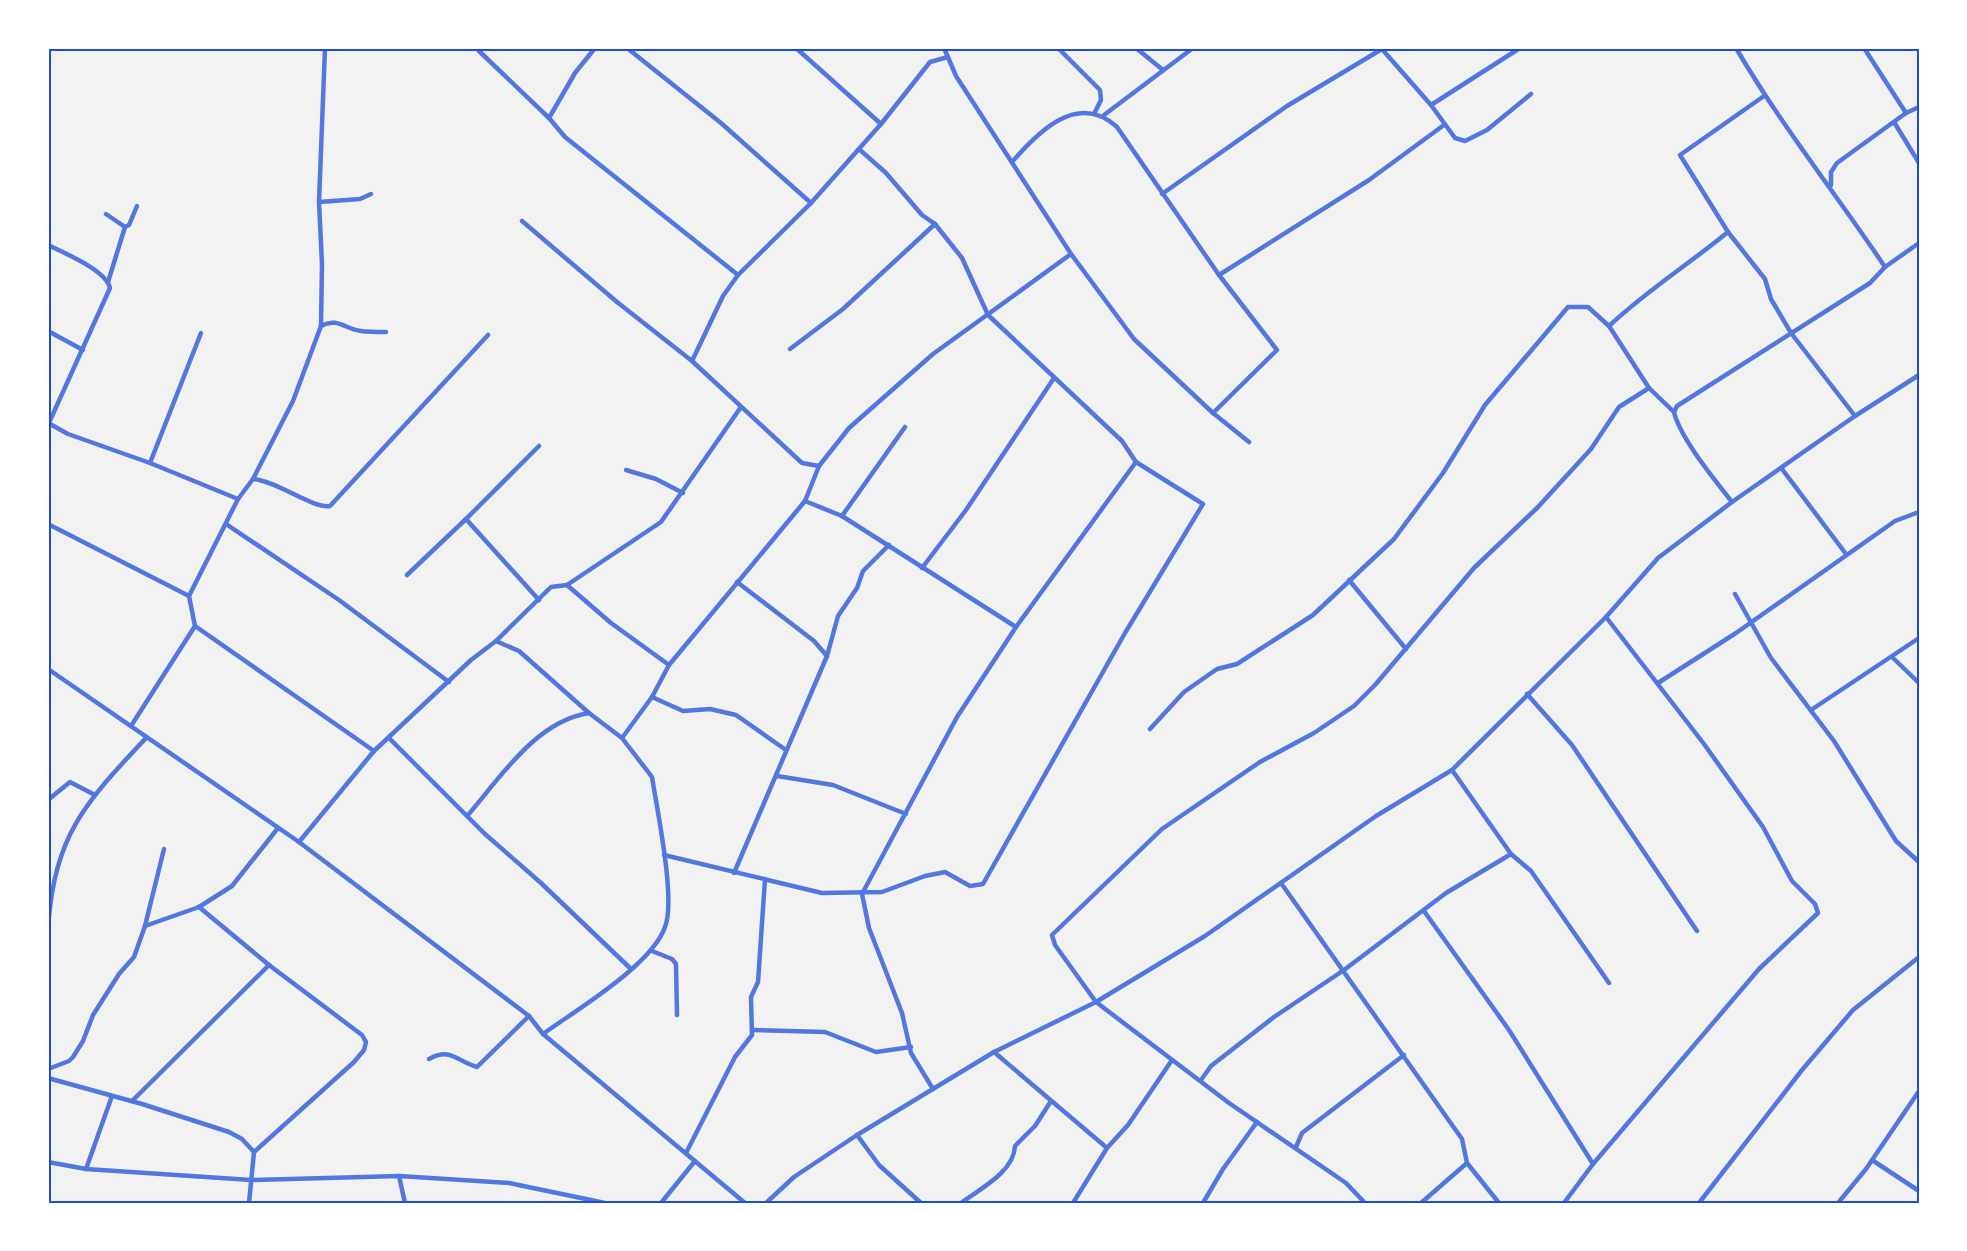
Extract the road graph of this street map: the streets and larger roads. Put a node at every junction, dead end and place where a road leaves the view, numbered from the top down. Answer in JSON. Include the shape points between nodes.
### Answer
{"nodes":[{"id":1,"x":325,"y":48,"type":"edge"},
{"id":2,"x":595,"y":48,"type":"edge"},
{"id":3,"x":627,"y":48,"type":"edge"},
{"id":4,"x":796,"y":48,"type":"edge"},
{"id":5,"x":944,"y":48,"type":"edge"},
{"id":6,"x":1058,"y":48,"type":"edge"},
{"id":7,"x":1136,"y":48,"type":"edge"},
{"id":8,"x":1193,"y":48,"type":"edge"},
{"id":9,"x":1520,"y":48,"type":"edge"},
{"id":10,"x":1736,"y":48,"type":"edge"},
{"id":11,"x":1864,"y":48,"type":"edge"},
{"id":12,"x":1381,"y":49,"type":"edge"},
{"id":13,"x":479,"y":51,"type":"dead end"},
{"id":14,"x":948,"y":57,"type":"junction"},
{"id":15,"x":1163,"y":70,"type":"junction"},
{"id":16,"x":1531,"y":94,"type":"dead end"},
{"id":17,"x":1764,"y":96,"type":"junction"},
{"id":18,"x":1431,"y":105,"type":"junction"},
{"id":19,"x":1919,"y":107,"type":"edge"},
{"id":20,"x":1906,"y":113,"type":"junction"},
{"id":21,"x":1094,"y":114,"type":"junction"},
{"id":22,"x":1104,"y":115,"type":"junction"},
{"id":23,"x":549,"y":118,"type":"junction"},
{"id":24,"x":1894,"y":122,"type":"junction"},
{"id":25,"x":881,"y":124,"type":"junction"},
{"id":26,"x":1444,"y":125,"type":"junction"},
{"id":27,"x":859,"y":149,"type":"junction"},
{"id":28,"x":1012,"y":162,"type":"junction"},
{"id":29,"x":1919,"y":163,"type":"edge"},
{"id":30,"x":1834,"y":191,"type":"junction"},
{"id":31,"x":371,"y":194,"type":"dead end"},
{"id":32,"x":1162,"y":194,"type":"junction"},
{"id":33,"x":319,"y":202,"type":"junction"},
{"id":34,"x":811,"y":203,"type":"junction"},
{"id":35,"x":137,"y":206,"type":"dead end"},
{"id":36,"x":106,"y":214,"type":"dead end"},
{"id":37,"x":522,"y":221,"type":"dead end"},
{"id":38,"x":935,"y":224,"type":"junction"},
{"id":39,"x":125,"y":227,"type":"junction"},
{"id":40,"x":1728,"y":232,"type":"junction"},
{"id":41,"x":1919,"y":243,"type":"edge"},
{"id":42,"x":48,"y":244,"type":"edge"},
{"id":43,"x":1071,"y":254,"type":"junction"},
{"id":44,"x":1885,"y":267,"type":"junction"},
{"id":45,"x":738,"y":275,"type":"junction"},
{"id":46,"x":1219,"y":275,"type":"junction"},
{"id":47,"x":108,"y":282,"type":"junction"},
{"id":48,"x":988,"y":315,"type":"junction"},
{"id":49,"x":321,"y":326,"type":"junction"},
{"id":50,"x":1609,"y":326,"type":"junction"},
{"id":51,"x":48,"y":331,"type":"edge"},
{"id":52,"x":386,"y":332,"type":"dead end"},
{"id":53,"x":201,"y":333,"type":"dead end"},
{"id":54,"x":1791,"y":333,"type":"junction"},
{"id":55,"x":488,"y":335,"type":"dead end"},
{"id":56,"x":790,"y":349,"type":"dead end"},
{"id":57,"x":83,"y":350,"type":"junction"},
{"id":58,"x":692,"y":361,"type":"junction"},
{"id":59,"x":1919,"y":375,"type":"edge"},
{"id":60,"x":1054,"y":378,"type":"junction"},
{"id":61,"x":1649,"y":388,"type":"junction"},
{"id":62,"x":741,"y":407,"type":"junction"},
{"id":63,"x":1674,"y":412,"type":"junction"},
{"id":64,"x":1213,"y":413,"type":"junction"},
{"id":65,"x":1855,"y":416,"type":"junction"},
{"id":66,"x":49,"y":425,"type":"edge"},
{"id":67,"x":905,"y":428,"type":"dead end"},
{"id":68,"x":1249,"y":442,"type":"dead end"},
{"id":69,"x":539,"y":446,"type":"dead end"},
{"id":70,"x":1136,"y":462,"type":"junction"},
{"id":71,"x":150,"y":463,"type":"junction"},
{"id":72,"x":808,"y":466,"type":"junction"},
{"id":73,"x":819,"y":466,"type":"junction"},
{"id":74,"x":1782,"y":469,"type":"junction"},
{"id":75,"x":626,"y":470,"type":"dead end"},
{"id":76,"x":816,"y":473,"type":"junction"},
{"id":77,"x":253,"y":479,"type":"junction"},
{"id":78,"x":683,"y":493,"type":"junction"},
{"id":79,"x":238,"y":499,"type":"junction"},
{"id":80,"x":805,"y":501,"type":"junction"},
{"id":81,"x":1732,"y":502,"type":"junction"},
{"id":82,"x":1919,"y":512,"type":"edge"},
{"id":83,"x":842,"y":516,"type":"junction"},
{"id":84,"x":466,"y":519,"type":"junction"},
{"id":85,"x":48,"y":524,"type":"edge"},
{"id":86,"x":226,"y":524,"type":"junction"},
{"id":87,"x":889,"y":545,"type":"junction"},
{"id":88,"x":1846,"y":554,"type":"junction"},
{"id":89,"x":922,"y":568,"type":"junction"},
{"id":90,"x":407,"y":575,"type":"dead end"},
{"id":91,"x":1349,"y":580,"type":"junction"},
{"id":92,"x":737,"y":582,"type":"junction"},
{"id":93,"x":567,"y":585,"type":"junction"},
{"id":94,"x":1735,"y":594,"type":"dead end"},
{"id":95,"x":189,"y":596,"type":"junction"},
{"id":96,"x":539,"y":600,"type":"junction"},
{"id":97,"x":1606,"y":617,"type":"junction"},
{"id":98,"x":1752,"y":620,"type":"junction"},
{"id":99,"x":195,"y":626,"type":"junction"},
{"id":100,"x":1016,"y":627,"type":"junction"},
{"id":101,"x":1919,"y":638,"type":"edge"},
{"id":102,"x":496,"y":641,"type":"junction"},
{"id":103,"x":1406,"y":649,"type":"junction"},
{"id":104,"x":827,"y":656,"type":"junction"},
{"id":105,"x":1892,"y":657,"type":"junction"},
{"id":106,"x":669,"y":664,"type":"junction"},
{"id":107,"x":48,"y":669,"type":"edge"},
{"id":108,"x":449,"y":682,"type":"junction"},
{"id":109,"x":1658,"y":683,"type":"junction"},
{"id":110,"x":1919,"y":683,"type":"edge"},
{"id":111,"x":1527,"y":694,"type":"junction"},
{"id":112,"x":652,"y":697,"type":"junction"},
{"id":113,"x":1811,"y":711,"type":"junction"},
{"id":114,"x":589,"y":713,"type":"junction"},
{"id":115,"x":131,"y":726,"type":"junction"},
{"id":116,"x":1150,"y":729,"type":"dead end"},
{"id":117,"x":146,"y":738,"type":"junction"},
{"id":118,"x":389,"y":738,"type":"junction"},
{"id":119,"x":622,"y":738,"type":"junction"},
{"id":120,"x":786,"y":750,"type":"junction"},
{"id":121,"x":374,"y":751,"type":"junction"},
{"id":122,"x":1452,"y":770,"type":"junction"},
{"id":123,"x":777,"y":776,"type":"junction"},
{"id":124,"x":93,"y":795,"type":"junction"},
{"id":125,"x":48,"y":800,"type":"edge"},
{"id":126,"x":906,"y":814,"type":"junction"},
{"id":127,"x":468,"y":816,"type":"junction"},
{"id":128,"x":278,"y":828,"type":"junction"},
{"id":129,"x":299,"y":842,"type":"junction"},
{"id":130,"x":164,"y":849,"type":"dead end"},
{"id":131,"x":1511,"y":854,"type":"junction"},
{"id":132,"x":664,"y":855,"type":"junction"},
{"id":133,"x":1919,"y":862,"type":"edge"},
{"id":134,"x":734,"y":873,"type":"junction"},
{"id":135,"x":765,"y":879,"type":"junction"},
{"id":136,"x":1281,"y":883,"type":"junction"},
{"id":137,"x":862,"y":894,"type":"junction"},
{"id":138,"x":199,"y":907,"type":"junction"},
{"id":139,"x":1424,"y":911,"type":"junction"},
{"id":140,"x":146,"y":926,"type":"junction"},
{"id":141,"x":48,"y":927,"type":"edge"},
{"id":142,"x":1697,"y":931,"type":"dead end"},
{"id":143,"x":652,"y":951,"type":"junction"},
{"id":144,"x":1919,"y":957,"type":"edge"},
{"id":145,"x":269,"y":965,"type":"junction"},
{"id":146,"x":631,"y":969,"type":"junction"},
{"id":147,"x":1344,"y":970,"type":"junction"},
{"id":148,"x":1609,"y":983,"type":"dead end"},
{"id":149,"x":1096,"y":1002,"type":"junction"},
{"id":150,"x":678,"y":1015,"type":"dead end"},
{"id":151,"x":529,"y":1016,"type":"junction"},
{"id":152,"x":754,"y":1030,"type":"junction"},
{"id":153,"x":543,"y":1034,"type":"junction"},
{"id":154,"x":910,"y":1047,"type":"junction"},
{"id":155,"x":994,"y":1052,"type":"junction"},
{"id":156,"x":1404,"y":1055,"type":"junction"},
{"id":157,"x":429,"y":1059,"type":"dead end"},
{"id":158,"x":1172,"y":1060,"type":"junction"},
{"id":159,"x":48,"y":1069,"type":"edge"},
{"id":160,"x":48,"y":1078,"type":"edge"},
{"id":161,"x":1202,"y":1080,"type":"junction"},
{"id":162,"x":933,"y":1089,"type":"junction"},
{"id":163,"x":1919,"y":1091,"type":"edge"},
{"id":164,"x":112,"y":1096,"type":"junction"},
{"id":165,"x":132,"y":1101,"type":"junction"},
{"id":166,"x":1051,"y":1101,"type":"junction"},
{"id":167,"x":1257,"y":1122,"type":"junction"},
{"id":168,"x":857,"y":1135,"type":"junction"},
{"id":169,"x":1296,"y":1147,"type":"junction"},
{"id":170,"x":1107,"y":1148,"type":"junction"},
{"id":171,"x":254,"y":1152,"type":"junction"},
{"id":172,"x":686,"y":1153,"type":"junction"},
{"id":173,"x":1872,"y":1160,"type":"junction"},
{"id":174,"x":695,"y":1161,"type":"junction"},
{"id":175,"x":48,"y":1162,"type":"edge"},
{"id":176,"x":1467,"y":1163,"type":"junction"},
{"id":177,"x":1593,"y":1164,"type":"junction"},
{"id":178,"x":86,"y":1169,"type":"junction"},
{"id":179,"x":399,"y":1176,"type":"junction"},
{"id":180,"x":251,"y":1180,"type":"junction"},
{"id":181,"x":1919,"y":1191,"type":"edge"},
{"id":182,"x":249,"y":1203,"type":"edge"},
{"id":183,"x":405,"y":1203,"type":"edge"},
{"id":184,"x":605,"y":1203,"type":"edge"},
{"id":185,"x":661,"y":1203,"type":"edge"},
{"id":186,"x":745,"y":1203,"type":"edge"},
{"id":187,"x":766,"y":1203,"type":"edge"},
{"id":188,"x":921,"y":1203,"type":"edge"},
{"id":189,"x":961,"y":1203,"type":"edge"},
{"id":190,"x":1073,"y":1203,"type":"edge"},
{"id":191,"x":1203,"y":1203,"type":"edge"},
{"id":192,"x":1365,"y":1203,"type":"edge"},
{"id":193,"x":1421,"y":1203,"type":"edge"},
{"id":194,"x":1499,"y":1203,"type":"edge"},
{"id":195,"x":1564,"y":1203,"type":"edge"},
{"id":196,"x":1699,"y":1203,"type":"edge"},
{"id":197,"x":1838,"y":1203,"type":"edge"}],
"edges":[{"from":1,"to":33,"type":"street"},
{"from":2,"to":23,"type":"street"},
{"from":3,"to":34,"type":"street","via":[[721,123]]},
{"from":4,"to":25,"type":"street"},
{"from":5,"to":14,"type":"street"},
{"from":6,"to":21,"type":"street","via":[[1100,90],[1101,100]]},
{"from":7,"to":15,"type":"street"},
{"from":8,"to":15,"type":"street"},
{"from":9,"to":18,"type":"street"},
{"from":10,"to":17,"type":"street"},
{"from":11,"to":20,"type":"street"},
{"from":12,"to":18,"type":"street"},
{"from":12,"to":32,"type":"street","via":[[1287,106]]},
{"from":13,"to":23,"type":"street"},
{"from":14,"to":25,"type":"street","via":[[930,62]]},
{"from":14,"to":28,"type":"street","via":[[956,76]]},
{"from":15,"to":22,"type":"street"},
{"from":16,"to":26,"type":"street","via":[[1487,130],[1465,141],[1455,138]]},
{"from":17,"to":30,"type":"street"},
{"from":17,"to":40,"type":"street","via":[[1680,155]]},
{"from":18,"to":26,"type":"street"},
{"from":19,"to":20,"type":"street"},
{"from":20,"to":24,"type":"street"},
{"from":21,"to":22,"type":"street"},
{"from":21,"to":28,"type":"street","via":[[1066,117],[1047,127]]},
{"from":22,"to":32,"type":"street","via":[[1117,127]]},
{"from":23,"to":45,"type":"street","via":[[565,137]]},
{"from":24,"to":29,"type":"street"},
{"from":24,"to":30,"type":"street","via":[[1837,163],[1830,182]]},
{"from":25,"to":27,"type":"street"},
{"from":26,"to":46,"type":"street","via":[[1369,180]]},
{"from":27,"to":34,"type":"street"},
{"from":27,"to":38,"type":"street"},
{"from":28,"to":43,"type":"street"},
{"from":30,"to":44,"type":"street"},
{"from":31,"to":33,"type":"street","via":[[360,199]]},
{"from":32,"to":46,"type":"street"},
{"from":33,"to":49,"type":"street"},
{"from":34,"to":45,"type":"street"},
{"from":35,"to":39,"type":"street"},
{"from":36,"to":39,"type":"street"},
{"from":37,"to":58,"type":"street"},
{"from":38,"to":48,"type":"street","via":[[970,271]]},
{"from":38,"to":56,"type":"street","via":[[843,309]]},
{"from":39,"to":47,"type":"street"},
{"from":40,"to":50,"type":"street","via":[[1640,297]]},
{"from":40,"to":54,"type":"street","via":[[1765,279],[1770,299]]},
{"from":41,"to":44,"type":"street"},
{"from":42,"to":47,"type":"street","via":[[89,266]]},
{"from":43,"to":48,"type":"street"},
{"from":43,"to":64,"type":"street","via":[[1134,339]]},
{"from":44,"to":54,"type":"street","via":[[1870,283]]},
{"from":45,"to":58,"type":"street","via":[[723,296]]},
{"from":46,"to":64,"type":"street","via":[[1277,350]]},
{"from":47,"to":57,"type":"street","via":[[108,294]]},
{"from":48,"to":60,"type":"street"},
{"from":48,"to":73,"type":"street","via":[[933,354],[849,428]]},
{"from":49,"to":52,"type":"street","via":[[340,323],[360,331]]},
{"from":49,"to":77,"type":"street","via":[[302,382]]},
{"from":50,"to":61,"type":"street"},
{"from":50,"to":91,"type":"street","via":[[1588,307],[1568,307],[1485,405],[1443,473],[1394,539]]},
{"from":51,"to":57,"type":"street"},
{"from":53,"to":71,"type":"street"},
{"from":54,"to":63,"type":"street","via":[[1677,406]]},
{"from":54,"to":65,"type":"street"},
{"from":55,"to":77,"type":"street","via":[[330,506],[317,505],[268,480]]},
{"from":57,"to":66,"type":"street"},
{"from":58,"to":62,"type":"street"},
{"from":59,"to":65,"type":"street"},
{"from":60,"to":70,"type":"street","via":[[1122,441]]},
{"from":60,"to":89,"type":"street","via":[[966,510]]},
{"from":61,"to":63,"type":"street"},
{"from":61,"to":103,"type":"street","via":[[1619,407],[1590,449],[1538,507],[1474,568]]},
{"from":62,"to":72,"type":"street"},
{"from":62,"to":78,"type":"street"},
{"from":63,"to":81,"type":"street","via":[[1703,464]]},
{"from":64,"to":68,"type":"street"},
{"from":65,"to":74,"type":"street"},
{"from":66,"to":71,"type":"street"},
{"from":67,"to":83,"type":"street"},
{"from":69,"to":84,"type":"street"},
{"from":70,"to":100,"type":"street"},
{"from":70,"to":137,"type":"street","via":[[1203,504],[982,884],[970,886],[945,872],[882,892]]},
{"from":71,"to":79,"type":"street"},
{"from":72,"to":73,"type":"street"},
{"from":72,"to":76,"type":"street"},
{"from":73,"to":76,"type":"street"},
{"from":74,"to":81,"type":"street"},
{"from":74,"to":88,"type":"street"},
{"from":75,"to":78,"type":"street","via":[[656,478]]},
{"from":76,"to":80,"type":"street"},
{"from":77,"to":79,"type":"street"},
{"from":78,"to":93,"type":"street","via":[[661,522]]},
{"from":79,"to":86,"type":"street"},
{"from":80,"to":83,"type":"street"},
{"from":80,"to":92,"type":"street"},
{"from":81,"to":97,"type":"street","via":[[1658,558]]},
{"from":82,"to":88,"type":"street","via":[[1895,521]]},
{"from":83,"to":87,"type":"street"},
{"from":84,"to":90,"type":"street"},
{"from":84,"to":96,"type":"street"},
{"from":85,"to":95,"type":"street"},
{"from":86,"to":95,"type":"street"},
{"from":86,"to":108,"type":"street","via":[[339,600]]},
{"from":87,"to":89,"type":"street"},
{"from":87,"to":104,"type":"street","via":[[863,571],[857,588],[838,616]]},
{"from":88,"to":98,"type":"street"},
{"from":89,"to":100,"type":"street"},
{"from":91,"to":103,"type":"street"},
{"from":91,"to":116,"type":"street","via":[[1313,615],[1285,635],[1237,664],[1218,669],[1184,692]]},
{"from":92,"to":104,"type":"street","via":[[814,641]]},
{"from":92,"to":106,"type":"street"},
{"from":93,"to":96,"type":"street","via":[[551,587]]},
{"from":93,"to":106,"type":"street","via":[[611,623]]},
{"from":94,"to":98,"type":"street"},
{"from":95,"to":99,"type":"street"},
{"from":96,"to":102,"type":"street"},
{"from":97,"to":109,"type":"street"},
{"from":97,"to":111,"type":"street"},
{"from":98,"to":109,"type":"street"},
{"from":98,"to":113,"type":"street","via":[[1771,658]]},
{"from":99,"to":115,"type":"street"},
{"from":99,"to":121,"type":"street"},
{"from":100,"to":126,"type":"street","via":[[957,717]]},
{"from":101,"to":105,"type":"street"},
{"from":102,"to":108,"type":"street"},
{"from":102,"to":114,"type":"street","via":[[519,651]]},
{"from":103,"to":149,"type":"street","via":[[1354,706],[1260,762],[1162,829],[1056,928],[1052,940]]},
{"from":104,"to":120,"type":"street"},
{"from":105,"to":110,"type":"street"},
{"from":105,"to":113,"type":"street"},
{"from":106,"to":112,"type":"street"},
{"from":107,"to":115,"type":"street"},
{"from":108,"to":118,"type":"street"},
{"from":109,"to":177,"type":"street","via":[[1763,827],[1792,881],[1815,904],[1818,913],[1759,969]]},
{"from":111,"to":122,"type":"street"},
{"from":111,"to":142,"type":"street","via":[[1572,745]]},
{"from":112,"to":119,"type":"street"},
{"from":112,"to":120,"type":"street","via":[[683,711],[710,709],[736,715]]},
{"from":113,"to":133,"type":"street","via":[[1896,841]]},
{"from":114,"to":119,"type":"street"},
{"from":114,"to":127,"type":"street","via":[[556,724],[523,752]]},
{"from":115,"to":117,"type":"street"},
{"from":117,"to":124,"type":"street"},
{"from":117,"to":128,"type":"street"},
{"from":118,"to":121,"type":"street"},
{"from":118,"to":127,"type":"street"},
{"from":119,"to":132,"type":"street","via":[[652,777]]},
{"from":120,"to":123,"type":"street"},
{"from":121,"to":129,"type":"street"},
{"from":122,"to":131,"type":"street"},
{"from":122,"to":136,"type":"street","via":[[1376,816]]},
{"from":123,"to":126,"type":"street","via":[[832,785]]},
{"from":123,"to":134,"type":"street"},
{"from":124,"to":125,"type":"street","via":[[70,782]]},
{"from":124,"to":141,"type":"street","via":[[62,851],[51,888]]},
{"from":126,"to":137,"type":"street"},
{"from":127,"to":146,"type":"street"},
{"from":128,"to":129,"type":"street"},
{"from":128,"to":138,"type":"street","via":[[232,886]]},
{"from":129,"to":151,"type":"street"},
{"from":130,"to":140,"type":"street"},
{"from":131,"to":139,"type":"street"},
{"from":131,"to":148,"type":"street","via":[[1531,871]]},
{"from":132,"to":134,"type":"street"},
{"from":132,"to":143,"type":"street","via":[[668,912]]},
{"from":134,"to":135,"type":"street"},
{"from":135,"to":137,"type":"street","via":[[822,893]]},
{"from":135,"to":152,"type":"street","via":[[758,982],[751,997]]},
{"from":136,"to":147,"type":"street"},
{"from":136,"to":149,"type":"street","via":[[1205,936]]},
{"from":137,"to":154,"type":"street","via":[[869,928],[902,1013]]},
{"from":138,"to":140,"type":"street"},
{"from":138,"to":145,"type":"street"},
{"from":139,"to":147,"type":"street"},
{"from":139,"to":177,"type":"street","via":[[1509,1030]]},
{"from":140,"to":159,"type":"street","via":[[134,957],[93,1015],[73,1057]]},
{"from":143,"to":146,"type":"street"},
{"from":143,"to":150,"type":"street","via":[[676,964]]},
{"from":144,"to":196,"type":"street","via":[[1853,1010]]},
{"from":145,"to":165,"type":"street"},
{"from":145,"to":171,"type":"street","via":[[366,1042],[354,1062]]},
{"from":146,"to":153,"type":"street"},
{"from":147,"to":156,"type":"street"},
{"from":147,"to":161,"type":"street","via":[[1242,1041],[1211,1066]]},
{"from":149,"to":155,"type":"street"},
{"from":149,"to":158,"type":"street"},
{"from":151,"to":153,"type":"street"},
{"from":151,"to":157,"type":"street","via":[[477,1067],[448,1053],[441,1052]]},
{"from":152,"to":154,"type":"street","via":[[825,1032],[876,1052]]},
{"from":152,"to":172,"type":"street","via":[[735,1058]]},
{"from":153,"to":172,"type":"street"},
{"from":154,"to":162,"type":"street"},
{"from":155,"to":162,"type":"street"},
{"from":155,"to":166,"type":"street"},
{"from":156,"to":169,"type":"street","via":[[1302,1133]]},
{"from":156,"to":176,"type":"street","via":[[1462,1139]]},
{"from":158,"to":161,"type":"street"},
{"from":158,"to":170,"type":"street","via":[[1128,1125]]},
{"from":160,"to":164,"type":"street"},
{"from":161,"to":167,"type":"street"},
{"from":162,"to":168,"type":"street"},
{"from":163,"to":173,"type":"street"},
{"from":164,"to":165,"type":"street"},
{"from":164,"to":178,"type":"street"},
{"from":165,"to":171,"type":"street","via":[[229,1132]]},
{"from":166,"to":170,"type":"street"},
{"from":166,"to":189,"type":"street","via":[[1015,1146],[1008,1166]]},
{"from":167,"to":169,"type":"street"},
{"from":167,"to":191,"type":"street"},
{"from":168,"to":187,"type":"street","via":[[794,1178]]},
{"from":168,"to":188,"type":"street","via":[[879,1165]]},
{"from":169,"to":192,"type":"street","via":[[1346,1183]]},
{"from":170,"to":190,"type":"street"},
{"from":171,"to":180,"type":"street"},
{"from":172,"to":174,"type":"street"},
{"from":173,"to":181,"type":"street"},
{"from":173,"to":197,"type":"street"},
{"from":174,"to":185,"type":"street"},
{"from":174,"to":186,"type":"street"},
{"from":175,"to":178,"type":"street"},
{"from":176,"to":193,"type":"street"},
{"from":176,"to":194,"type":"street"},
{"from":177,"to":195,"type":"street"},
{"from":178,"to":180,"type":"street"},
{"from":179,"to":180,"type":"street"},
{"from":179,"to":183,"type":"street"},
{"from":179,"to":184,"type":"street","via":[[509,1183]]},
{"from":180,"to":182,"type":"street"}]}
